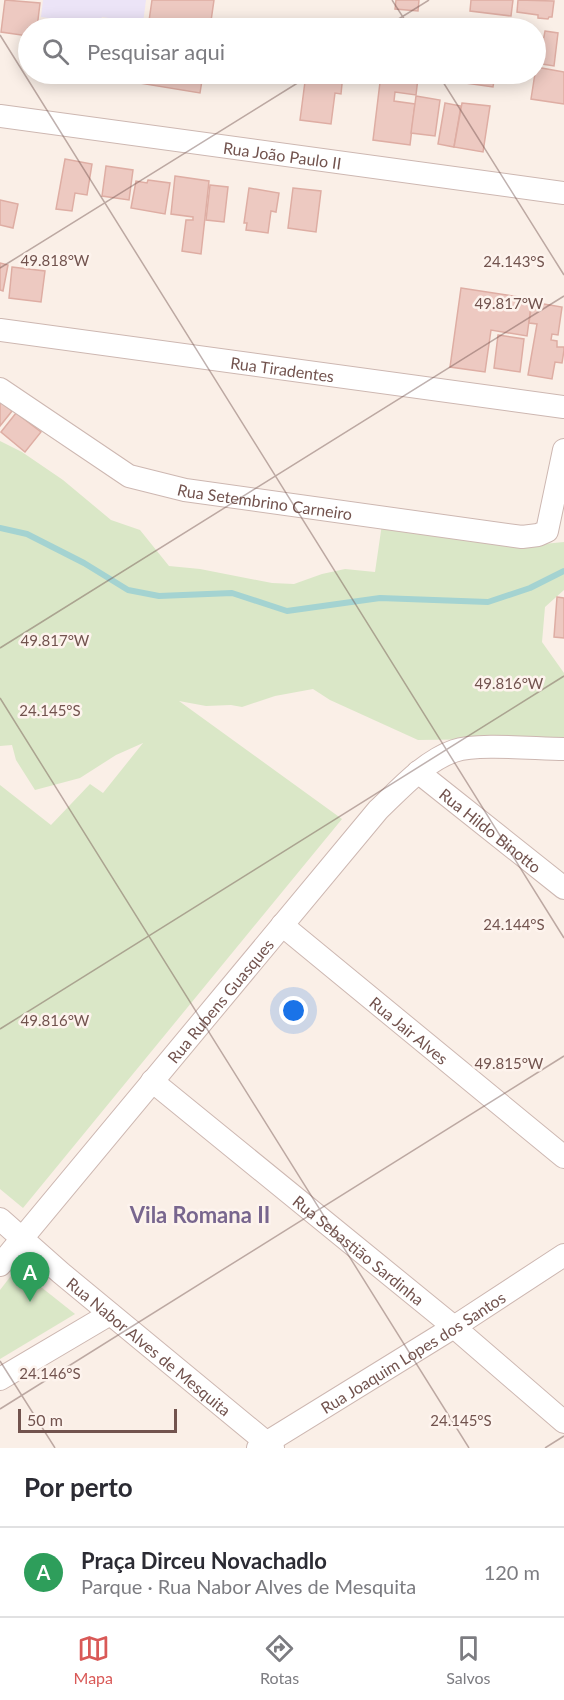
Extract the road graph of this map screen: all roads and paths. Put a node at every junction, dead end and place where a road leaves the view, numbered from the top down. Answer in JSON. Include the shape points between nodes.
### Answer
{"nodes":[{"id":1,"x":0,"y":116,"type":"edge"},
{"id":2,"x":564,"y":193,"type":"edge"},
{"id":3,"x":0,"y":330,"type":"edge"},
{"id":4,"x":0,"y":389,"type":"edge"},
{"id":5,"x":564,"y":408,"type":"edge"},
{"id":6,"x":564,"y":450,"type":"edge"},
{"id":7,"x":564,"y":749,"type":"edge"},
{"id":8,"x":418,"y":772,"type":"junction"},
{"id":9,"x":564,"y":888,"type":"edge"},
{"id":10,"x":282,"y":925,"type":"junction"},
{"id":11,"x":153,"y":1081,"type":"junction"},
{"id":12,"x":564,"y":1158,"type":"edge"},
{"id":13,"x":0,"y":1219,"type":"edge"},
{"id":14,"x":23,"y":1238,"type":"junction"},
{"id":15,"x":564,"y":1255,"type":"edge"},
{"id":16,"x":0,"y":1265,"type":"edge"},
{"id":17,"x":110,"y":1314,"type":"junction"},
{"id":18,"x":454,"y":1327,"type":"junction"},
{"id":19,"x":0,"y":1379,"type":"edge"},
{"id":20,"x":564,"y":1422,"type":"edge"},
{"id":21,"x":266,"y":1446,"type":"edge"}],
"edges":[{"from":1,"to":2,"type":"street","name":"Rua João Paulo II"},
{"from":3,"to":5,"type":"street","name":"Rua Tiradentes"},
{"from":4,"to":6,"type":"street","name":"Rua Setembrino Carneiro","via":[[129,476],[185,490],[522,537],[547,531]]},
{"from":7,"to":8,"type":"street","name":"Rua Rubens Guasques","via":[[454,751]]},
{"from":8,"to":9,"type":"street","name":"Rua Hildo Binotto"},
{"from":8,"to":10,"type":"street","name":"Rua Rubens Guasques","via":[[378,810]]},
{"from":10,"to":11,"type":"street","name":"Rua Rubens Guasques"},
{"from":10,"to":12,"type":"street","name":"Rua Jair Alves"},
{"from":11,"to":14,"type":"street","name":"Rua Rubens Guasques"},
{"from":11,"to":18,"type":"street","name":"Rua Sebastião Sardinha"},
{"from":13,"to":14,"type":"street","name":"Rua Nabor Alves de Mesquita"},
{"from":14,"to":16,"type":"street","name":"Rua Rubens Guasques"},
{"from":14,"to":17,"type":"street","name":"Rua Nabor Alves de Mesquita"},
{"from":15,"to":18,"type":"street","name":"Rua Joaquim Lopes dos Santos"},
{"from":17,"to":19,"type":"street"},
{"from":17,"to":21,"type":"street","name":"Rua Nabor Alves de Mesquita"},
{"from":18,"to":20,"type":"street","name":"Rua Sebastião Sardinha"},
{"from":18,"to":21,"type":"street","name":"Rua Joaquim Lopes dos Santos"}]}
